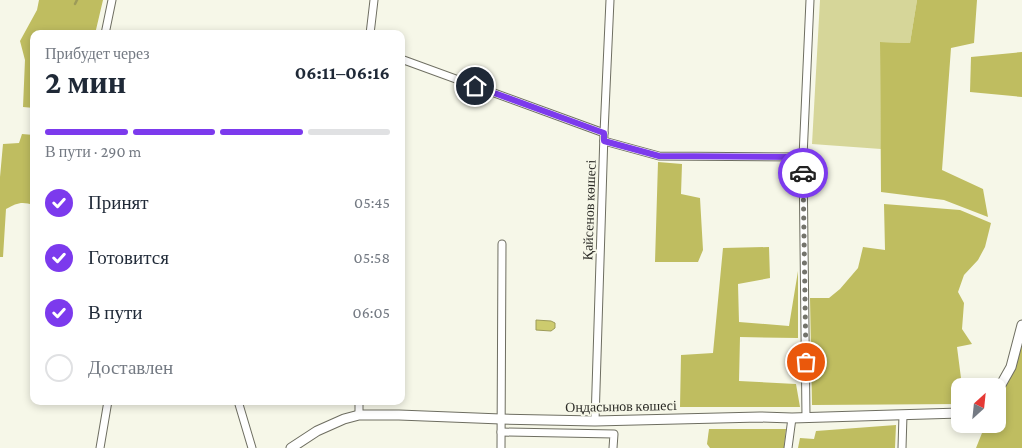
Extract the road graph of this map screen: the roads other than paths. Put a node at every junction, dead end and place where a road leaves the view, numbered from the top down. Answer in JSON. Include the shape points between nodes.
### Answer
{"nodes":[{"id":1,"x":112,"y":0,"type":"edge"},
{"id":2,"x":374,"y":0,"type":"edge"},
{"id":3,"x":610,"y":0,"type":"edge"},
{"id":4,"x":810,"y":0,"type":"edge"},
{"id":5,"x":106,"y":30,"type":"edge"},
{"id":6,"x":370,"y":30,"type":"edge"},
{"id":7,"x":405,"y":61,"type":"edge"},
{"id":8,"x":604,"y":137,"type":"junction"},
{"id":9,"x":803,"y":157,"type":"junction"},
{"id":10,"x":502,"y":244,"type":"dead end"},
{"id":11,"x":1022,"y":325,"type":"edge"},
{"id":12,"x":1005,"y":378,"type":"edge"},
{"id":13,"x":107,"y":405,"type":"edge"},
{"id":14,"x":239,"y":405,"type":"edge"},
{"id":15,"x":359,"y":405,"type":"edge"},
{"id":16,"x":951,"y":412,"type":"edge"},
{"id":17,"x":359,"y":415,"type":"junction"},
{"id":18,"x":903,"y":415,"type":"junction"},
{"id":19,"x":806,"y":417,"type":"junction"},
{"id":20,"x":792,"y":418,"type":"junction"},
{"id":21,"x":501,"y":419,"type":"junction"},
{"id":22,"x":595,"y":421,"type":"junction"},
{"id":23,"x":501,"y":432,"type":"junction"},
{"id":24,"x":100,"y":448,"type":"edge"},
{"id":25,"x":252,"y":448,"type":"edge"},
{"id":26,"x":291,"y":448,"type":"edge"},
{"id":27,"x":501,"y":448,"type":"edge"},
{"id":28,"x":613,"y":448,"type":"edge"},
{"id":29,"x":788,"y":448,"type":"edge"},
{"id":30,"x":902,"y":448,"type":"edge"}],
"edges":[{"from":1,"to":5,"type":"street"},
{"from":2,"to":6,"type":"street"},
{"from":3,"to":8,"type":"street","name":"Қайсенов көшесі"},
{"from":4,"to":9,"type":"street"},
{"from":7,"to":8,"type":"street"},
{"from":8,"to":9,"type":"street","via":[[659,156]]},
{"from":8,"to":22,"type":"street","name":"Қайсенов көшесі"},
{"from":9,"to":19,"type":"street"},
{"from":10,"to":21,"type":"street"},
{"from":11,"to":12,"type":"street","via":[[1011,367]]},
{"from":13,"to":24,"type":"street"},
{"from":14,"to":25,"type":"street"},
{"from":15,"to":17,"type":"street"},
{"from":16,"to":18,"type":"street","name":"Оңдасынов көшесі"},
{"from":17,"to":21,"type":"street","name":"Оңдасынов көшесі"},
{"from":17,"to":26,"type":"street","name":"Оңдасынов көшесі","via":[[317,431]]},
{"from":18,"to":19,"type":"street","name":"Оңдасынов көшесі"},
{"from":18,"to":30,"type":"street"},
{"from":19,"to":20,"type":"street","name":"Оңдасынов көшесі"},
{"from":20,"to":22,"type":"street","name":"Оңдасынов көшесі"},
{"from":20,"to":29,"type":"street"},
{"from":21,"to":22,"type":"street","name":"Оңдасынов көшесі"},
{"from":21,"to":23,"type":"street"},
{"from":23,"to":27,"type":"street"},
{"from":23,"to":28,"type":"street","via":[[614,434]]}]}
